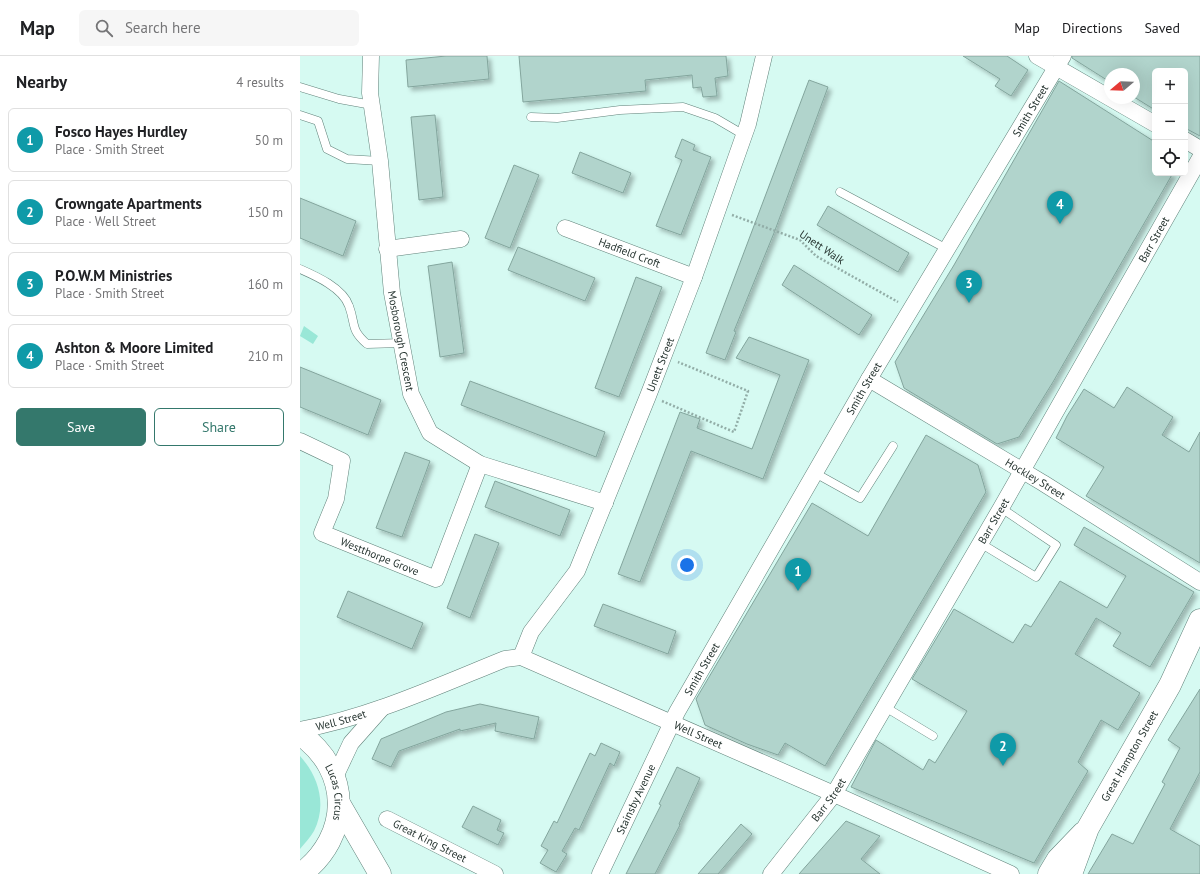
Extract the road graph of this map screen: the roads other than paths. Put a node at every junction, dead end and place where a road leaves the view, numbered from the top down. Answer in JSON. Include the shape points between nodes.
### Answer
{"nodes":[{"id":1,"x":371,"y":56,"type":"edge"},
{"id":2,"x":764,"y":56,"type":"edge"},
{"id":3,"x":1037,"y":56,"type":"edge"},
{"id":4,"x":1060,"y":62,"type":"edge"},
{"id":5,"x":300,"y":87,"type":"edge"},
{"id":6,"x":372,"y":105,"type":"junction"},
{"id":7,"x":300,"y":115,"type":"edge"},
{"id":8,"x":531,"y":117,"type":"dead end"},
{"id":9,"x":1152,"y":122,"type":"edge"},
{"id":10,"x":744,"y":135,"type":"junction"},
{"id":11,"x":1188,"y":142,"type":"edge"},
{"id":12,"x":1200,"y":149,"type":"edge"},
{"id":13,"x":1200,"y":158,"type":"edge"},
{"id":14,"x":380,"y":161,"type":"junction"},
{"id":15,"x":840,"y":192,"type":"dead end"},
{"id":16,"x":565,"y":228,"type":"dead end"},
{"id":17,"x":461,"y":239,"type":"dead end"},
{"id":18,"x":387,"y":249,"type":"junction"},
{"id":19,"x":947,"y":249,"type":"junction"},
{"id":20,"x":300,"y":269,"type":"edge"},
{"id":21,"x":694,"y":277,"type":"junction"},
{"id":22,"x":402,"y":343,"type":"junction"},
{"id":23,"x":869,"y":379,"type":"junction"},
{"id":24,"x":300,"y":441,"type":"edge"},
{"id":25,"x":893,"y":446,"type":"dead end"},
{"id":26,"x":480,"y":464,"type":"junction"},
{"id":27,"x":1022,"y":470,"type":"junction"},
{"id":28,"x":815,"y":473,"type":"junction"},
{"id":29,"x":605,"y":503,"type":"junction"},
{"id":30,"x":1001,"y":508,"type":"junction"},
{"id":31,"x":980,"y":543,"type":"junction"},
{"id":32,"x":1200,"y":582,"type":"edge"},
{"id":33,"x":1200,"y":620,"type":"edge"},
{"id":34,"x":1200,"y":655,"type":"edge"},
{"id":35,"x":521,"y":657,"type":"junction"},
{"id":36,"x":1170,"y":685,"type":"junction"},
{"id":37,"x":885,"y":707,"type":"junction"},
{"id":38,"x":382,"y":708,"type":"junction"},
{"id":39,"x":672,"y":724,"type":"junction"},
{"id":40,"x":300,"y":730,"type":"edge"},
{"id":41,"x":300,"y":734,"type":"edge"},
{"id":42,"x":932,"y":736,"type":"dead end"},
{"id":43,"x":335,"y":777,"type":"junction"},
{"id":44,"x":834,"y":794,"type":"junction"},
{"id":45,"x":340,"y":805,"type":"junction"},
{"id":46,"x":387,"y":819,"type":"dead end"},
{"id":47,"x":1088,"y":828,"type":"junction"},
{"id":48,"x":301,"y":874,"type":"edge"},
{"id":49,"x":380,"y":874,"type":"edge"},
{"id":50,"x":495,"y":874,"type":"edge"},
{"id":51,"x":600,"y":874,"type":"edge"},
{"id":52,"x":771,"y":874,"type":"edge"},
{"id":53,"x":1011,"y":874,"type":"edge"},
{"id":54,"x":1049,"y":874,"type":"edge"},
{"id":55,"x":1071,"y":874,"type":"edge"}],
"edges":[{"from":1,"to":6,"type":"street","name":"Mosborough Crescent"},
{"from":2,"to":10,"type":"street","name":"Unett Street"},
{"from":3,"to":4,"type":"street"},
{"from":4,"to":9,"type":"street"},
{"from":4,"to":19,"type":"street","name":"Smith Street"},
{"from":5,"to":6,"type":"lane","via":[[339,99]]},
{"from":6,"to":14,"type":"street","name":"Mosborough Crescent"},
{"from":7,"to":14,"type":"lane","via":[[318,121],[327,149],[347,159]]},
{"from":8,"to":10,"type":"lane","via":[[557,118],[620,110],[683,107],[716,118]]},
{"from":10,"to":21,"type":"street","name":"Unett Street"},
{"from":11,"to":12,"type":"street"},
{"from":13,"to":27,"type":"street","name":"Barr Street"},
{"from":14,"to":18,"type":"street","name":"Mosborough Crescent"},
{"from":15,"to":19,"type":"lane"},
{"from":16,"to":21,"type":"street","name":"Hadfield Croft"},
{"from":17,"to":18,"type":"street"},
{"from":18,"to":22,"type":"street","name":"Mosborough Crescent"},
{"from":19,"to":23,"type":"street","name":"Smith Street"},
{"from":20,"to":22,"type":"lane","via":[[332,285],[349,304],[356,335],[367,344]]},
{"from":21,"to":29,"type":"street","name":"Unett Street"},
{"from":22,"to":26,"type":"street","name":"Mosborough Crescent","via":[[411,394],[430,432]]},
{"from":23,"to":27,"type":"street","name":"Hockley Street"},
{"from":23,"to":28,"type":"street","name":"Smith Street"},
{"from":24,"to":26,"type":"street","name":"Westthorpe Grove","via":[[342,461],[336,499],[322,533],[436,579]]},
{"from":25,"to":28,"type":"lane","via":[[860,498]]},
{"from":26,"to":29,"type":"street","name":"Mosborough Crescent"},
{"from":27,"to":30,"type":"street","name":"Barr Street"},
{"from":27,"to":32,"type":"street","name":"Hockley Street"},
{"from":28,"to":39,"type":"street","name":"Smith Street"},
{"from":29,"to":35,"type":"street","name":"Unett Street","via":[[577,570],[531,632]]},
{"from":30,"to":31,"type":"street","name":"Barr Street"},
{"from":30,"to":31,"type":"lane","via":[[1056,545],[1036,577]]},
{"from":31,"to":37,"type":"street","name":"Barr Street"},
{"from":33,"to":36,"type":"main road","name":"Great Hampton Street"},
{"from":34,"to":36,"type":"main road","name":"Great Hampton Street"},
{"from":35,"to":38,"type":"street","name":"Well Street","via":[[505,659]]},
{"from":35,"to":39,"type":"street","name":"Well Street"},
{"from":36,"to":47,"type":"main road","name":"Great Hampton Street"},
{"from":37,"to":42,"type":"lane"},
{"from":37,"to":44,"type":"street","name":"Barr Street"},
{"from":38,"to":40,"type":"street","name":"Well Street","via":[[325,726]]},
{"from":38,"to":43,"type":"street","name":"Well Street","via":[[351,743]]},
{"from":39,"to":44,"type":"street","name":"Well Street"},
{"from":39,"to":51,"type":"street","name":"Stainsby Avenue"},
{"from":41,"to":43,"type":"main road","name":"Lucas Circus","via":[[326,759]]},
{"from":43,"to":45,"type":"main road","name":"Lucas Circus"},
{"from":44,"to":52,"type":"street","name":"Barr Street"},
{"from":44,"to":53,"type":"street","name":"Well Street"},
{"from":45,"to":48,"type":"main road","name":"Lucas Circus","via":[[337,827],[328,847],[315,864]]},
{"from":45,"to":49,"type":"main road"},
{"from":46,"to":50,"type":"street","name":"Great King Street"},
{"from":47,"to":54,"type":"main road","name":"Great Hampton Street","via":[[1058,858]]},
{"from":47,"to":55,"type":"main road","name":"Great Hampton Street"}]}
